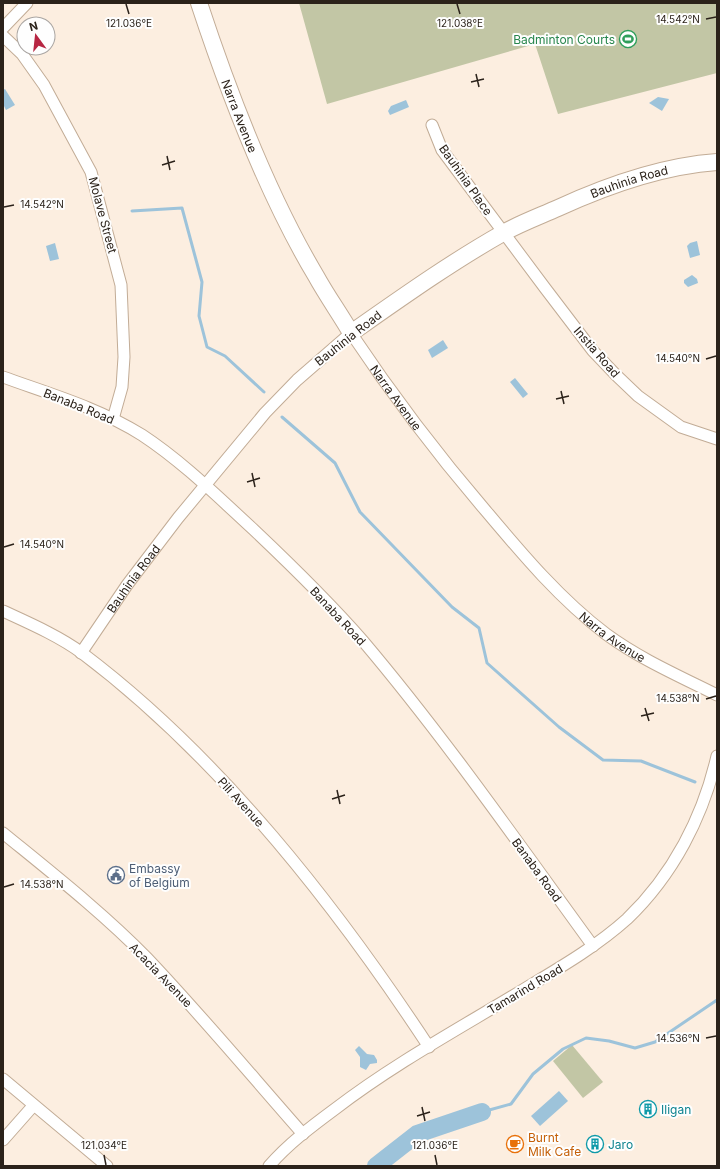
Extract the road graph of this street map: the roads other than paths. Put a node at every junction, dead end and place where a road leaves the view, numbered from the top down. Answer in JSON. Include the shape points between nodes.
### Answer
{"nodes":[{"id":1,"x":27,"y":3,"type":"edge"},
{"id":2,"x":199,"y":3,"type":"edge"},
{"id":3,"x":3,"y":28,"type":"edge"},
{"id":4,"x":3,"y":36,"type":"edge"},
{"id":5,"x":432,"y":125,"type":"dead end"},
{"id":6,"x":717,"y":162,"type":"edge"},
{"id":7,"x":504,"y":233,"type":"junction"},
{"id":8,"x":352,"y":333,"type":"junction"},
{"id":9,"x":3,"y":377,"type":"edge"},
{"id":10,"x":113,"y":419,"type":"junction"},
{"id":11,"x":717,"y":439,"type":"edge"},
{"id":12,"x":205,"y":484,"type":"junction"},
{"id":13,"x":3,"y":610,"type":"edge"},
{"id":14,"x":81,"y":653,"type":"junction"},
{"id":15,"x":717,"y":695,"type":"edge"},
{"id":16,"x":717,"y":756,"type":"edge"},
{"id":17,"x":3,"y":833,"type":"edge"},
{"id":18,"x":592,"y":946,"type":"junction"},
{"id":19,"x":429,"y":1047,"type":"junction"},
{"id":20,"x":3,"y":1079,"type":"edge"},
{"id":21,"x":32,"y":1106,"type":"junction"},
{"id":22,"x":303,"y":1134,"type":"junction"},
{"id":23,"x":3,"y":1140,"type":"edge"},
{"id":24,"x":107,"y":1166,"type":"edge"},
{"id":25,"x":269,"y":1166,"type":"edge"}],
"edges":[{"from":1,"to":3,"type":"street"},
{"from":2,"to":8,"type":"street","name":"Narra Avenue","via":[[268,181],[315,276]]},
{"from":4,"to":10,"type":"street","name":"Molave Street","via":[[22,54],[44,85],[91,172],[121,285],[124,357],[122,387]]},
{"from":5,"to":7,"type":"street","name":"Bauhinia Place","via":[[442,150]]},
{"from":6,"to":7,"type":"street","name":"Bauhinia Road","via":[[689,165],[600,188]]},
{"from":7,"to":8,"type":"street","name":"Bauhinia Road","via":[[427,280]]},
{"from":7,"to":11,"type":"street","name":"Instia Road","via":[[589,345],[616,375],[638,396],[681,427]]},
{"from":8,"to":12,"type":"street","name":"Bauhinia Road","via":[[281,396]]},
{"from":8,"to":15,"type":"street","name":"Narra Avenue","via":[[387,387],[438,454],[533,567],[579,612],[607,635],[642,658]]},
{"from":9,"to":10,"type":"street","name":"Banaba Road"},
{"from":10,"to":12,"type":"street","name":"Banaba Road","via":[[153,444]]},
{"from":12,"to":14,"type":"street","name":"Bauhinia Road"},
{"from":12,"to":18,"type":"street","name":"Banaba Road","via":[[278,553],[361,640],[439,735]]},
{"from":13,"to":14,"type":"street","name":"Pili Avenue"},
{"from":14,"to":19,"type":"street","name":"Pili Avenue","via":[[191,747],[248,809],[343,924],[390,987]]},
{"from":16,"to":18,"type":"street","name":"Tamarind Road","via":[[707,792],[683,847],[657,885],[637,908]]},
{"from":17,"to":22,"type":"street","name":"Acacia Avenue","via":[[72,889],[146,958],[220,1037]]},
{"from":18,"to":19,"type":"street","name":"Tamarind Road"},
{"from":19,"to":22,"type":"street","name":"Tamarind Road","via":[[358,1091]]},
{"from":20,"to":21,"type":"street"},
{"from":21,"to":23,"type":"street"},
{"from":21,"to":24,"type":"street"},
{"from":22,"to":25,"type":"street","name":"Tamarind Road"}]}
